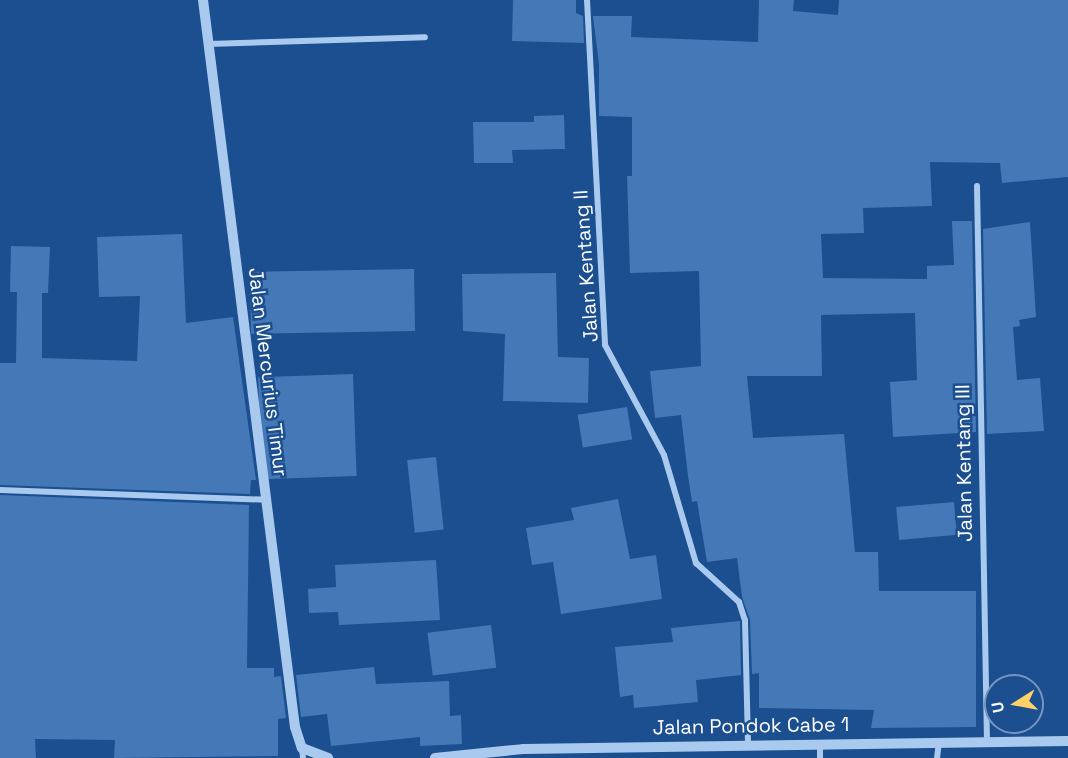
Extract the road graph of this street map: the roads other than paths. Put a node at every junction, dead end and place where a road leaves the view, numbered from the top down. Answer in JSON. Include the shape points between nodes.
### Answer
{"nodes":[{"id":1,"x":203,"y":0,"type":"edge"},
{"id":2,"x":587,"y":0,"type":"edge"},
{"id":3,"x":425,"y":37,"type":"dead end"},
{"id":4,"x":208,"y":44,"type":"junction"},
{"id":5,"x":977,"y":186,"type":"dead end"},
{"id":6,"x":0,"y":489,"type":"edge"},
{"id":7,"x":267,"y":500,"type":"junction"},
{"id":8,"x":987,"y":740,"type":"junction"},
{"id":9,"x":939,"y":741,"type":"junction"},
{"id":10,"x":1068,"y":741,"type":"edge"},
{"id":11,"x":820,"y":742,"type":"junction"},
{"id":12,"x":748,"y":744,"type":"junction"},
{"id":13,"x":668,"y":746,"type":"junction"},
{"id":14,"x":303,"y":753,"type":"edge"},
{"id":15,"x":523,"y":754,"type":"edge"},
{"id":16,"x":328,"y":758,"type":"edge"},
{"id":17,"x":435,"y":758,"type":"edge"},
{"id":18,"x":669,"y":758,"type":"edge"},
{"id":19,"x":820,"y":758,"type":"edge"},
{"id":20,"x":937,"y":758,"type":"edge"}],
"edges":[{"from":1,"to":4,"type":"street","name":"Jalan Mercurius Timur"},
{"from":2,"to":12,"type":"street","name":"Jalan Kentang II","via":[[605,345],[664,455],[696,563],[739,602],[745,620]]},
{"from":3,"to":4,"type":"street"},
{"from":4,"to":7,"type":"street","name":"Jalan Mercurius Timur"},
{"from":5,"to":8,"type":"street","name":"Jalan Kentang III"},
{"from":6,"to":7,"type":"street","via":[[117,497]]},
{"from":7,"to":14,"type":"street","name":"Jalan Mercurius Timur","via":[[295,727]]},
{"from":8,"to":9,"type":"street","name":"Jalan Pondok Cabe 1"},
{"from":8,"to":10,"type":"street","name":"Jalan Pondok Cabe 1"},
{"from":9,"to":11,"type":"street","name":"Jalan Pondok Cabe 1"},
{"from":9,"to":20,"type":"street"},
{"from":11,"to":12,"type":"street","name":"Jalan Pondok Cabe 1"},
{"from":11,"to":19,"type":"street"},
{"from":12,"to":13,"type":"street","name":"Jalan Pondok Cabe 1"},
{"from":13,"to":15,"type":"street","name":"Jalan Pondok Cabe 1"},
{"from":13,"to":18,"type":"street"},
{"from":14,"to":16,"type":"street"},
{"from":15,"to":17,"type":"street","name":"Jalan Pondok Cabe 1"}]}
